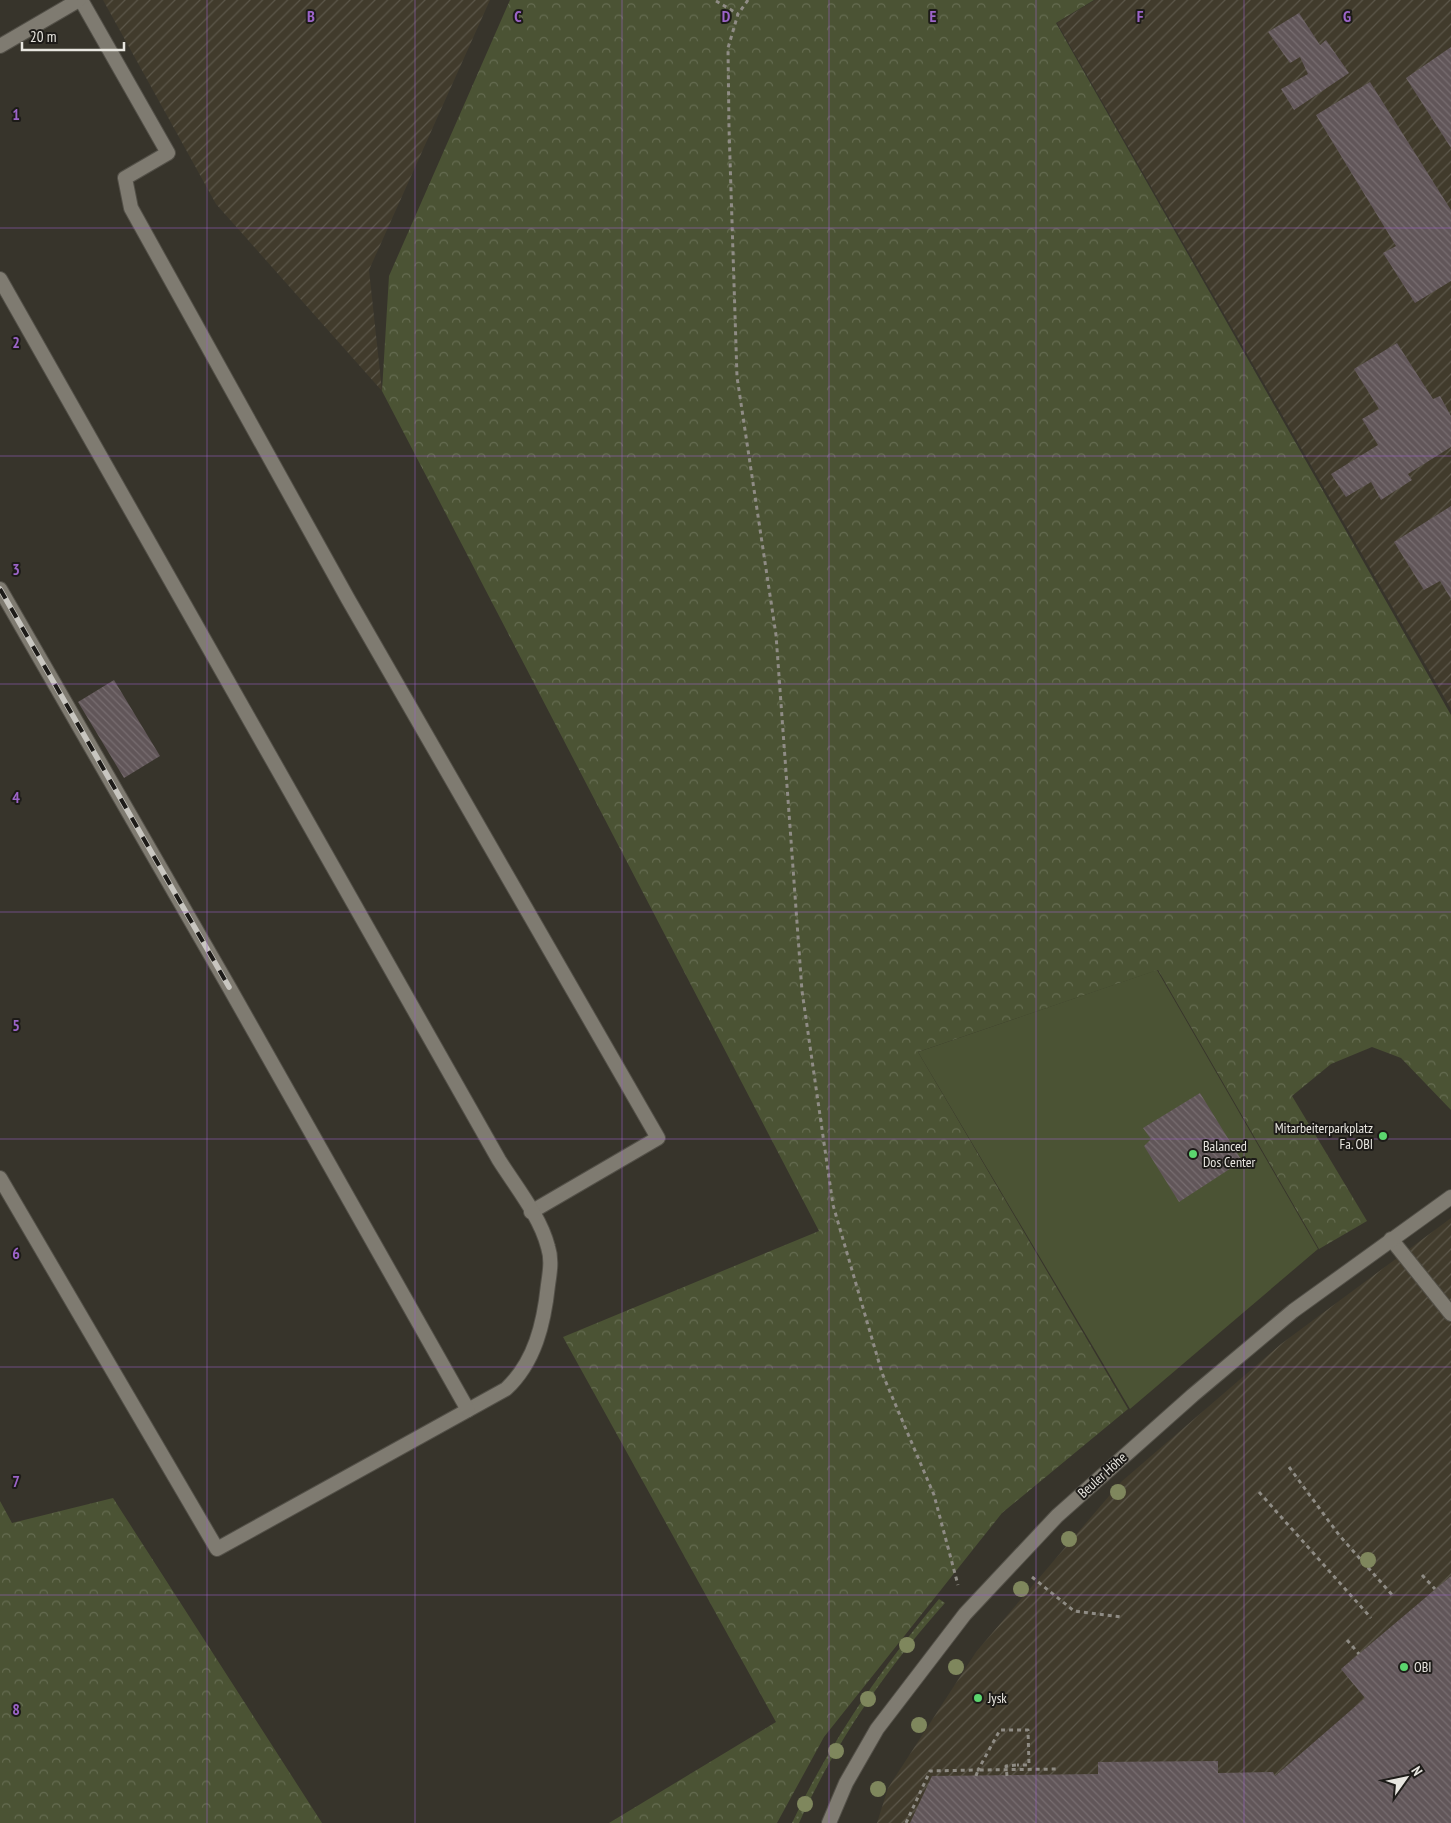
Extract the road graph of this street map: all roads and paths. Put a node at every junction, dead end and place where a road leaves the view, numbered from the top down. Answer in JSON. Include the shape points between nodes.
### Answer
{"nodes":[{"id":1,"x":80,"y":0,"type":"edge"},
{"id":2,"x":748,"y":0,"type":"edge"},
{"id":3,"x":716,"y":1,"type":"edge"},
{"id":4,"x":738,"y":14,"type":"junction"},
{"id":5,"x":0,"y":46,"type":"edge"},
{"id":6,"x":0,"y":279,"type":"edge"},
{"id":7,"x":0,"y":589,"type":"edge"},
{"id":8,"x":0,"y":1178,"type":"edge"},
{"id":9,"x":1451,"y":1197,"type":"edge"},
{"id":10,"x":531,"y":1212,"type":"junction"},
{"id":11,"x":1391,"y":1239,"type":"junction"},
{"id":12,"x":1451,"y":1314,"type":"edge"},
{"id":13,"x":468,"y":1410,"type":"junction"},
{"id":14,"x":1289,"y":1467,"type":"dead end"},
{"id":15,"x":1259,"y":1492,"type":"dead end"},
{"id":16,"x":1422,"y":1575,"type":"dead end"},
{"id":17,"x":1047,"y":1590,"type":"dead end"},
{"id":18,"x":1436,"y":1590,"type":"dead end"},
{"id":19,"x":1394,"y":1597,"type":"dead end"},
{"id":20,"x":965,"y":1614,"type":"junction"},
{"id":21,"x":1122,"y":1617,"type":"dead end"},
{"id":22,"x":1371,"y":1618,"type":"dead end"},
{"id":23,"x":1347,"y":1640,"type":"dead end"},
{"id":24,"x":1359,"y":1654,"type":"dead end"},
{"id":25,"x":1059,"y":1769,"type":"dead end"},
{"id":26,"x":978,"y":1770,"type":"junction"},
{"id":27,"x":976,"y":1776,"type":"dead end"},
{"id":28,"x":1007,"y":1776,"type":"dead end"},
{"id":29,"x":829,"y":1823,"type":"edge"},
{"id":30,"x":906,"y":1823,"type":"edge"}],
"edges":[{"from":1,"to":5,"type":"street"},
{"from":1,"to":10,"type":"street","via":[[168,153],[125,178],[130,208],[348,599],[658,1138]]},
{"from":2,"to":4,"type":"path"},
{"from":3,"to":4,"type":"path"},
{"from":4,"to":20,"type":"path","via":[[728,48],[737,377],[776,635],[802,991],[833,1205],[882,1373],[934,1495]]},
{"from":6,"to":10,"type":"street"},
{"from":7,"to":13,"type":"street"},
{"from":8,"to":13,"type":"street","via":[[217,1549]]},
{"from":9,"to":11,"type":"street","name":"Beuler Höhe"},
{"from":10,"to":13,"type":"street","via":[[549,1247],[551,1263],[537,1341],[516,1379],[506,1389]]},
{"from":11,"to":12,"type":"street"},
{"from":11,"to":20,"type":"street","name":"Beuler Höhe","via":[[1293,1311],[1099,1476],[1043,1530]]},
{"from":14,"to":19,"type":"path","via":[[1339,1535]]},
{"from":15,"to":22,"type":"path"},
{"from":16,"to":18,"type":"path"},
{"from":17,"to":21,"type":"path","via":[[1074,1611]]},
{"from":20,"to":29,"type":"street","name":"Beuler Höhe","via":[[877,1729],[846,1783]]},
{"from":23,"to":24,"type":"path"},
{"from":25,"to":26,"type":"path"},
{"from":26,"to":27,"type":"path"},
{"from":26,"to":28,"type":"path","bridge":true,"via":[[1000,1730],[1028,1730],[1028,1764],[1006,1766]]},
{"from":26,"to":30,"type":"path","via":[[930,1771]]}]}
